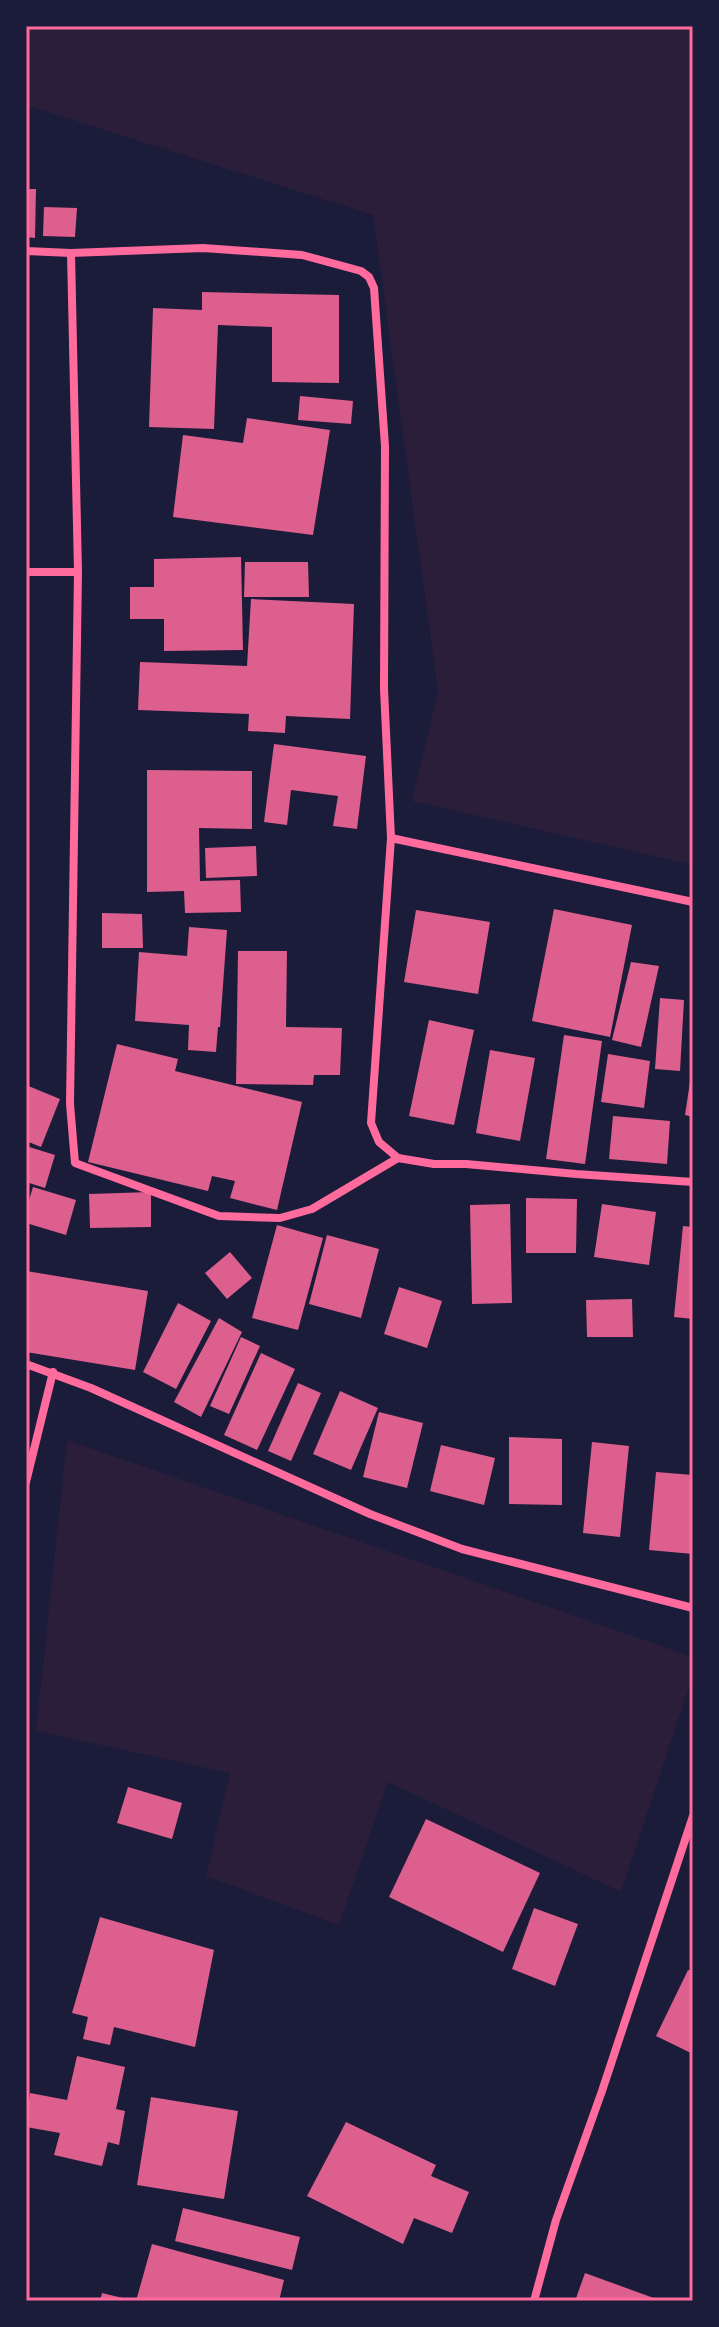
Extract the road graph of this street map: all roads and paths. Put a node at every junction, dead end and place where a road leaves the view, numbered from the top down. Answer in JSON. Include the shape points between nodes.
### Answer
{"nodes":[{"id":1,"x":26,"y":251,"type":"edge"},
{"id":2,"x":71,"y":253,"type":"junction"},
{"id":3,"x":26,"y":572,"type":"edge"},
{"id":4,"x":78,"y":572,"type":"junction"},
{"id":5,"x":391,"y":838,"type":"junction"},
{"id":6,"x":693,"y":902,"type":"edge"},
{"id":7,"x":398,"y":1158,"type":"junction"},
{"id":8,"x":693,"y":1182,"type":"edge"},
{"id":9,"x":26,"y":1364,"type":"edge"},
{"id":10,"x":53,"y":1372,"type":"junction"},
{"id":11,"x":26,"y":1482,"type":"edge"},
{"id":12,"x":693,"y":1608,"type":"edge"},
{"id":13,"x":693,"y":1816,"type":"edge"},
{"id":14,"x":534,"y":2301,"type":"edge"}],
"edges":[{"from":1,"to":2,"type":"street"},
{"from":2,"to":4,"type":"street"},
{"from":2,"to":5,"type":"street","via":[[203,248],[302,255],[369,277],[378,321],[385,446],[384,689]]},
{"from":3,"to":4,"type":"street"},
{"from":4,"to":7,"type":"street","via":[[70,1104],[75,1163],[219,1216],[280,1218],[312,1209]]},
{"from":5,"to":6,"type":"street"},
{"from":5,"to":7,"type":"street","via":[[371,1123],[379,1142]]},
{"from":7,"to":8,"type":"street"},
{"from":9,"to":10,"type":"street"},
{"from":10,"to":11,"type":"street"},
{"from":10,"to":12,"type":"street","via":[[370,1514],[462,1549]]},
{"from":13,"to":14,"type":"street","via":[[556,2220]]}]}
